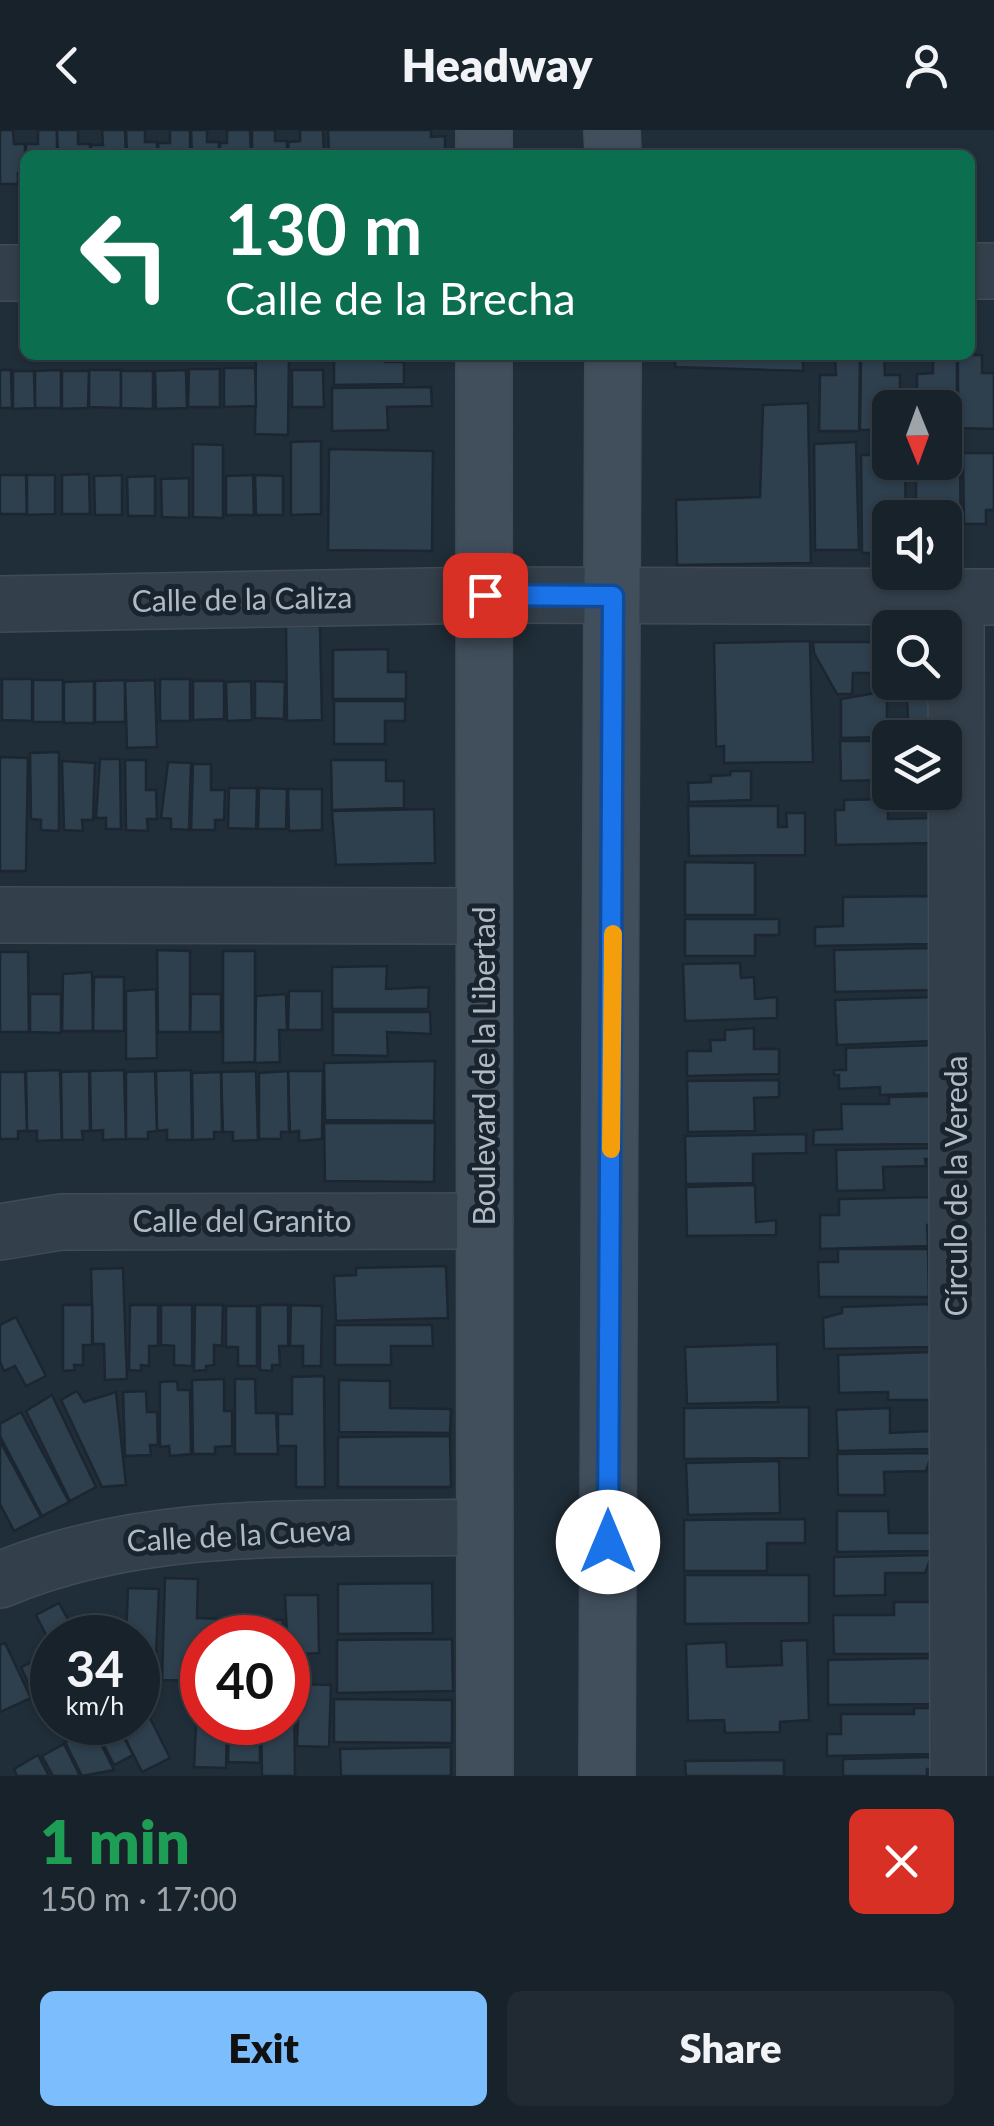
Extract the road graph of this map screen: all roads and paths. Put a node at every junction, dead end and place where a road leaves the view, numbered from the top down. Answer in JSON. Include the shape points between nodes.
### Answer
{"nodes":[{"id":1,"x":484,"y":360,"type":"edge"},
{"id":2,"x":613,"y":360,"type":"edge"},
{"id":3,"x":485,"y":595,"type":"junction"},
{"id":4,"x":613,"y":596,"type":"junction"},
{"id":5,"x":975,"y":597,"type":"edge"},
{"id":6,"x":0,"y":604,"type":"edge"},
{"id":7,"x":0,"y":915,"type":"edge"},
{"id":8,"x":484,"y":916,"type":"junction"},
{"id":9,"x":976,"y":1218,"type":"edge"},
{"id":10,"x":485,"y":1222,"type":"junction"},
{"id":11,"x":0,"y":1232,"type":"edge"},
{"id":12,"x":485,"y":1526,"type":"junction"},
{"id":13,"x":976,"y":1536,"type":"edge"},
{"id":14,"x":0,"y":1580,"type":"edge"},
{"id":15,"x":485,"y":1776,"type":"edge"},
{"id":16,"x":607,"y":1776,"type":"edge"},
{"id":17,"x":958,"y":1776,"type":"edge"}],
"edges":[{"from":1,"to":3,"type":"street","name":"Boulevard de la Libertad"},
{"from":2,"to":4,"type":"street"},
{"from":3,"to":4,"type":"street","name":"Calle de la Caliza"},
{"from":3,"to":6,"type":"street","name":"Calle de la Caliza"},
{"from":3,"to":8,"type":"street","name":"Boulevard de la Libertad"},
{"from":4,"to":5,"type":"street","name":"Calle de la Caliza"},
{"from":4,"to":16,"type":"street"},
{"from":5,"to":9,"type":"street","name":"Círculo de la Vereda"},
{"from":7,"to":8,"type":"street"},
{"from":8,"to":10,"type":"street","name":"Boulevard de la Libertad"},
{"from":9,"to":13,"type":"street","name":"Círculo de la Vereda"},
{"from":10,"to":11,"type":"street","name":"Calle del Granito","via":[[61,1222]]},
{"from":10,"to":12,"type":"street","name":"Boulevard de la Libertad"},
{"from":12,"to":14,"type":"street","name":"Calle de la Cueva","via":[[146,1537],[57,1556]]},
{"from":12,"to":15,"type":"street","name":"Boulevard de la Libertad"},
{"from":13,"to":17,"type":"street","name":"Círculo de la Vereda"}]}
